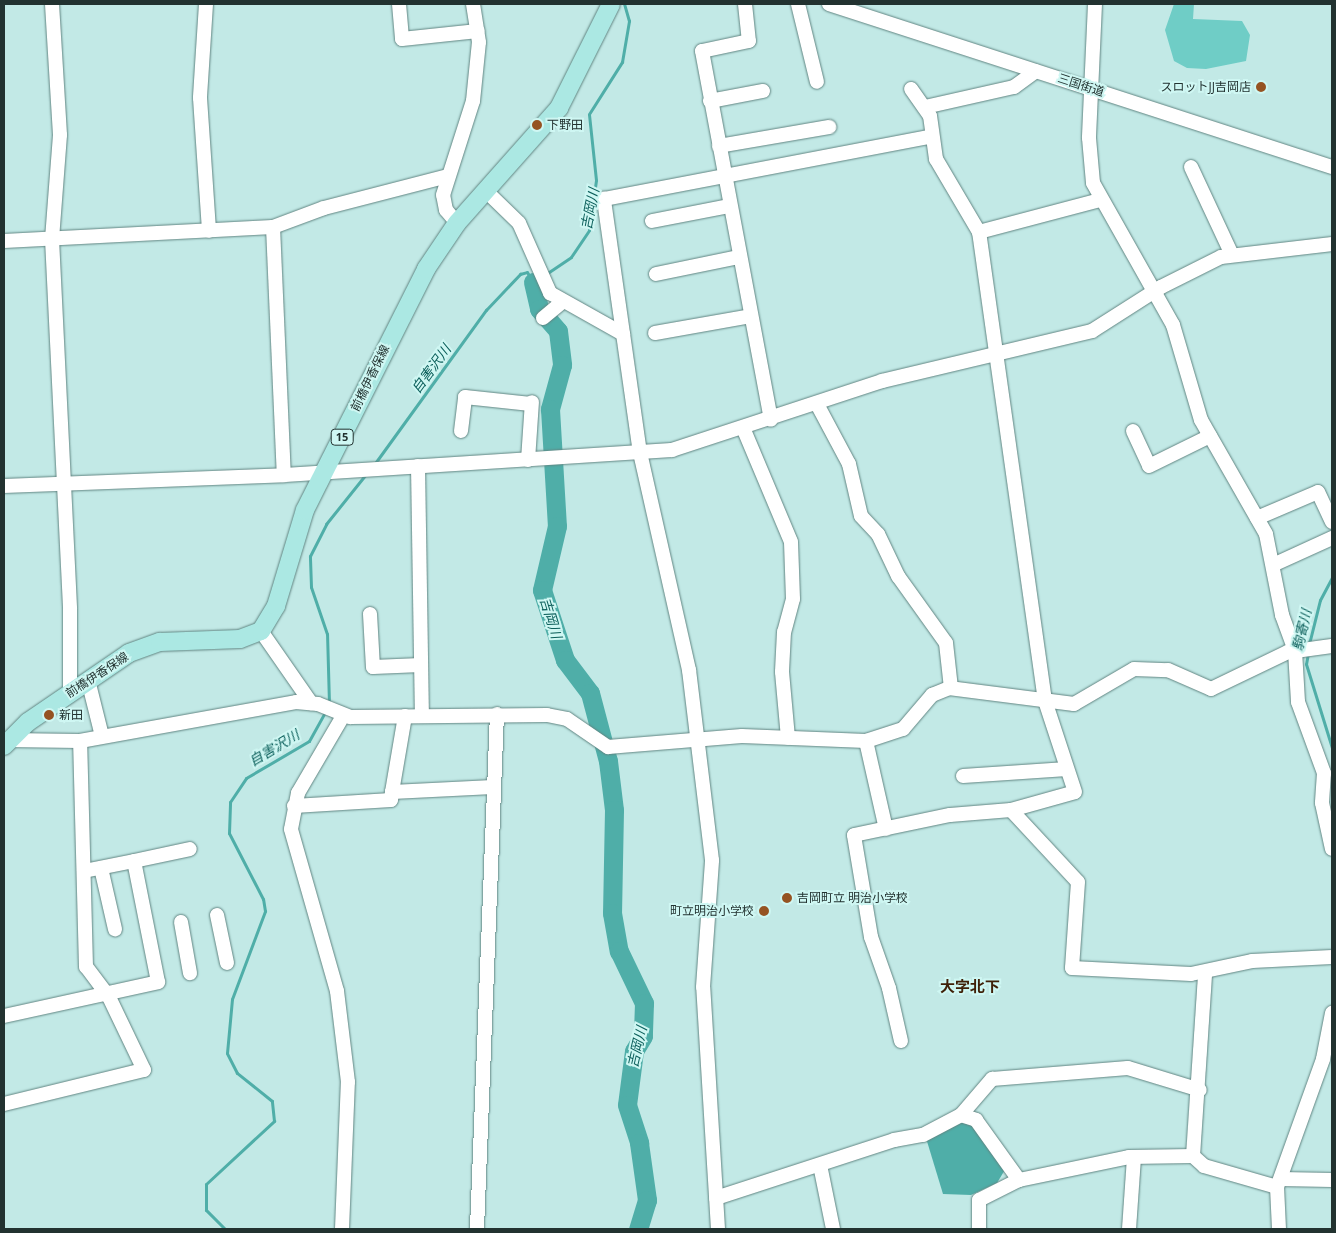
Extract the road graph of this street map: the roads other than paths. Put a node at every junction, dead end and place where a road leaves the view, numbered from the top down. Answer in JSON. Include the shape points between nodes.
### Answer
{"nodes":[{"id":1,"x":52,"y":4,"type":"edge"},
{"id":2,"x":206,"y":4,"type":"edge"},
{"id":3,"x":399,"y":4,"type":"edge"},
{"id":4,"x":473,"y":4,"type":"edge"},
{"id":5,"x":744,"y":4,"type":"edge"},
{"id":6,"x":798,"y":4,"type":"edge"},
{"id":7,"x":829,"y":4,"type":"edge"},
{"id":8,"x":1095,"y":4,"type":"edge"},
{"id":9,"x":608,"y":8,"type":"edge"},
{"id":10,"x":478,"y":31,"type":"junction"},
{"id":11,"x":1036,"y":71,"type":"junction"},
{"id":12,"x":817,"y":82,"type":"dead end"},
{"id":13,"x":911,"y":89,"type":"dead end"},
{"id":14,"x":1094,"y":90,"type":"junction"},
{"id":15,"x":763,"y":91,"type":"dead end"},
{"id":16,"x":710,"y":101,"type":"junction"},
{"id":17,"x":925,"y":107,"type":"junction"},
{"id":18,"x":830,"y":127,"type":"dead end"},
{"id":19,"x":930,"y":137,"type":"junction"},
{"id":20,"x":719,"y":146,"type":"junction"},
{"id":21,"x":1332,"y":166,"type":"edge"},
{"id":22,"x":1191,"y":167,"type":"dead end"},
{"id":23,"x":448,"y":176,"type":"junction"},
{"id":24,"x":724,"y":176,"type":"junction"},
{"id":25,"x":485,"y":190,"type":"junction"},
{"id":26,"x":1100,"y":200,"type":"junction"},
{"id":27,"x":729,"y":206,"type":"junction"},
{"id":28,"x":652,"y":221,"type":"dead end"},
{"id":29,"x":457,"y":223,"type":"junction"},
{"id":30,"x":273,"y":228,"type":"junction"},
{"id":31,"x":209,"y":231,"type":"junction"},
{"id":32,"x":979,"y":232,"type":"junction"},
{"id":33,"x":52,"y":239,"type":"junction"},
{"id":34,"x":4,"y":241,"type":"edge"},
{"id":35,"x":1332,"y":244,"type":"edge"},
{"id":36,"x":1232,"y":255,"type":"junction"},
{"id":37,"x":739,"y":257,"type":"junction"},
{"id":38,"x":656,"y":274,"type":"dead end"},
{"id":39,"x":1154,"y":293,"type":"junction"},
{"id":40,"x":564,"y":301,"type":"junction"},
{"id":41,"x":547,"y":314,"type":"dead end"},
{"id":42,"x":751,"y":316,"type":"junction"},
{"id":43,"x":655,"y":333,"type":"dead end"},
{"id":44,"x":623,"y":334,"type":"junction"},
{"id":45,"x":994,"y":354,"type":"junction"},
{"id":46,"x":817,"y":404,"type":"junction"},
{"id":47,"x":771,"y":420,"type":"junction"},
{"id":48,"x":744,"y":430,"type":"junction"},
{"id":49,"x":462,"y":431,"type":"dead end"},
{"id":50,"x":1133,"y":431,"type":"dead end"},
{"id":51,"x":1210,"y":436,"type":"junction"},
{"id":52,"x":640,"y":453,"type":"junction"},
{"id":53,"x":532,"y":460,"type":"junction"},
{"id":54,"x":418,"y":466,"type":"junction"},
{"id":55,"x":325,"y":472,"type":"junction"},
{"id":56,"x":284,"y":475,"type":"junction"},
{"id":57,"x":64,"y":483,"type":"junction"},
{"id":58,"x":4,"y":486,"type":"edge"},
{"id":59,"x":1256,"y":518,"type":"junction"},
{"id":60,"x":1332,"y":522,"type":"edge"},
{"id":61,"x":1332,"y":538,"type":"edge"},
{"id":62,"x":1275,"y":564,"type":"junction"},
{"id":63,"x":370,"y":614,"type":"dead end"},
{"id":64,"x":261,"y":630,"type":"junction"},
{"id":65,"x":1332,"y":646,"type":"edge"},
{"id":66,"x":1295,"y":651,"type":"junction"},
{"id":67,"x":421,"y":665,"type":"junction"},
{"id":68,"x":88,"y":680,"type":"junction"},
{"id":69,"x":951,"y":688,"type":"junction"},
{"id":70,"x":70,"y":692,"type":"junction"},
{"id":71,"x":1046,"y":701,"type":"junction"},
{"id":72,"x":314,"y":703,"type":"junction"},
{"id":73,"x":497,"y":714,"type":"junction"},
{"id":74,"x":339,"y":715,"type":"junction"},
{"id":75,"x":405,"y":716,"type":"junction"},
{"id":76,"x":422,"y":716,"type":"junction"},
{"id":77,"x":102,"y":736,"type":"junction"},
{"id":78,"x":788,"y":738,"type":"junction"},
{"id":79,"x":80,"y":741,"type":"junction"},
{"id":80,"x":866,"y":741,"type":"junction"},
{"id":81,"x":6,"y":742,"type":"edge"},
{"id":82,"x":697,"y":742,"type":"junction"},
{"id":83,"x":1067,"y":769,"type":"junction"},
{"id":84,"x":963,"y":776,"type":"dead end"},
{"id":85,"x":493,"y":787,"type":"junction"},
{"id":86,"x":392,"y":792,"type":"junction"},
{"id":87,"x":294,"y":806,"type":"junction"},
{"id":88,"x":1011,"y":810,"type":"junction"},
{"id":89,"x":886,"y":829,"type":"junction"},
{"id":90,"x":190,"y":849,"type":"dead end"},
{"id":91,"x":1332,"y":849,"type":"edge"},
{"id":92,"x":134,"y":861,"type":"junction"},
{"id":93,"x":101,"y":868,"type":"junction"},
{"id":94,"x":84,"y":871,"type":"junction"},
{"id":95,"x":217,"y":915,"type":"dead end"},
{"id":96,"x":180,"y":922,"type":"dead end"},
{"id":97,"x":115,"y":928,"type":"dead end"},
{"id":98,"x":1332,"y":957,"type":"edge"},
{"id":99,"x":227,"y":963,"type":"dead end"},
{"id":100,"x":190,"y":973,"type":"dead end"},
{"id":101,"x":1205,"y":974,"type":"junction"},
{"id":102,"x":105,"y":996,"type":"junction"},
{"id":103,"x":1332,"y":1013,"type":"edge"},
{"id":104,"x":4,"y":1016,"type":"edge"},
{"id":105,"x":901,"y":1041,"type":"dead end"},
{"id":106,"x":1200,"y":1090,"type":"junction"},
{"id":107,"x":4,"y":1104,"type":"edge"},
{"id":108,"x":960,"y":1115,"type":"junction"},
{"id":109,"x":1193,"y":1156,"type":"junction"},
{"id":110,"x":1134,"y":1157,"type":"junction"},
{"id":111,"x":820,"y":1165,"type":"junction"},
{"id":112,"x":1019,"y":1180,"type":"junction"},
{"id":113,"x":1332,"y":1180,"type":"edge"},
{"id":114,"x":1279,"y":1183,"type":"junction"},
{"id":115,"x":716,"y":1198,"type":"junction"},
{"id":116,"x":342,"y":1229,"type":"edge"},
{"id":117,"x":477,"y":1229,"type":"edge"},
{"id":118,"x":718,"y":1229,"type":"edge"},
{"id":119,"x":833,"y":1229,"type":"edge"},
{"id":120,"x":980,"y":1229,"type":"edge"},
{"id":121,"x":1129,"y":1229,"type":"edge"},
{"id":122,"x":1279,"y":1229,"type":"edge"}],
"edges":[{"from":1,"to":33,"type":"street","via":[[60,135]]},
{"from":2,"to":31,"type":"street","via":[[200,98]]},
{"from":3,"to":10,"type":"street","via":[[402,38]]},
{"from":4,"to":10,"type":"street"},
{"from":5,"to":16,"type":"street","via":[[749,41],[702,52]]},
{"from":6,"to":12,"type":"street"},
{"from":7,"to":11,"type":"street","name":"三国街道"},
{"from":8,"to":14,"type":"street"},
{"from":9,"to":25,"type":"main road","name":"前橋伊香保線","number":"15","via":[[558,108]]},
{"from":10,"to":23,"type":"street","via":[[473,101]]},
{"from":11,"to":14,"type":"street","name":"三国街道"},
{"from":11,"to":17,"type":"street","via":[[1014,88]]},
{"from":13,"to":17,"type":"street"},
{"from":14,"to":21,"type":"street","name":"三国街道"},
{"from":14,"to":26,"type":"street","via":[[1090,166]]},
{"from":15,"to":16,"type":"street"},
{"from":16,"to":20,"type":"street"},
{"from":17,"to":19,"type":"street","via":[[930,116]]},
{"from":18,"to":20,"type":"street"},
{"from":19,"to":24,"type":"street"},
{"from":19,"to":32,"type":"street","via":[[936,159]]},
{"from":20,"to":24,"type":"street"},
{"from":22,"to":36,"type":"street"},
{"from":23,"to":29,"type":"street","via":[[443,203]]},
{"from":23,"to":30,"type":"street","via":[[324,208]]},
{"from":24,"to":27,"type":"street"},
{"from":24,"to":44,"type":"street","via":[[604,199]]},
{"from":25,"to":29,"type":"main road","name":"前橋伊香保線","number":"15"},
{"from":25,"to":40,"type":"street","via":[[519,223],[544,286]]},
{"from":26,"to":32,"type":"street"},
{"from":26,"to":39,"type":"street"},
{"from":27,"to":28,"type":"street"},
{"from":27,"to":37,"type":"street"},
{"from":29,"to":55,"type":"main road","name":"前橋伊香保線","number":"15","via":[[426,269]]},
{"from":30,"to":31,"type":"street"},
{"from":30,"to":56,"type":"street"},
{"from":31,"to":33,"type":"street"},
{"from":32,"to":45,"type":"street"},
{"from":33,"to":34,"type":"street"},
{"from":33,"to":57,"type":"street"},
{"from":35,"to":36,"type":"street"},
{"from":36,"to":39,"type":"street"},
{"from":37,"to":38,"type":"street"},
{"from":37,"to":42,"type":"street"},
{"from":39,"to":45,"type":"street","via":[[1092,331]]},
{"from":39,"to":51,"type":"street","via":[[1173,325],[1192,400]]},
{"from":40,"to":41,"type":"street"},
{"from":40,"to":44,"type":"street"},
{"from":42,"to":43,"type":"street"},
{"from":42,"to":47,"type":"street"},
{"from":44,"to":52,"type":"street"},
{"from":45,"to":46,"type":"street","via":[[882,381]]},
{"from":45,"to":71,"type":"street"},
{"from":46,"to":47,"type":"street"},
{"from":46,"to":69,"type":"street","via":[[849,464],[861,516],[878,534],[898,576],[946,643]]},
{"from":47,"to":48,"type":"street"},
{"from":48,"to":52,"type":"street","via":[[698,445]]},
{"from":48,"to":78,"type":"street","via":[[791,542],[793,600],[784,632],[782,672]]},
{"from":49,"to":53,"type":"street","via":[[465,397],[531,403]]},
{"from":50,"to":51,"type":"street","via":[[1148,466]]},
{"from":51,"to":59,"type":"street"},
{"from":52,"to":53,"type":"street"},
{"from":52,"to":82,"type":"street","via":[[689,670]]},
{"from":53,"to":54,"type":"street"},
{"from":54,"to":55,"type":"street"},
{"from":54,"to":67,"type":"street"},
{"from":55,"to":56,"type":"street"},
{"from":55,"to":64,"type":"main road","name":"前橋伊香保線","number":"15","via":[[296,533],[276,606]]},
{"from":56,"to":57,"type":"street"},
{"from":57,"to":58,"type":"street"},
{"from":57,"to":70,"type":"street"},
{"from":59,"to":60,"type":"street","via":[[1318,492]]},
{"from":59,"to":62,"type":"street"},
{"from":61,"to":62,"type":"street"},
{"from":62,"to":66,"type":"street","via":[[1282,615]]},
{"from":63,"to":67,"type":"street","via":[[373,667]]},
{"from":64,"to":68,"type":"main road","name":"前橋伊香保線","via":[[240,638],[146,646]]},
{"from":64,"to":72,"type":"street"},
{"from":65,"to":66,"type":"street"},
{"from":66,"to":71,"type":"street","via":[[1210,689],[1168,670],[1134,669],[1074,704]]},
{"from":66,"to":91,"type":"street","via":[[1298,702],[1324,773],[1322,803]]},
{"from":67,"to":76,"type":"street"},
{"from":68,"to":70,"type":"main road","name":"前橋伊香保線"},
{"from":68,"to":77,"type":"street"},
{"from":69,"to":71,"type":"street"},
{"from":69,"to":80,"type":"street","via":[[932,695],[903,729]]},
{"from":70,"to":81,"type":"main road","name":"前橋伊香保線"},
{"from":71,"to":83,"type":"street"},
{"from":72,"to":74,"type":"street"},
{"from":72,"to":77,"type":"street","via":[[263,706]]},
{"from":73,"to":76,"type":"street"},
{"from":73,"to":82,"type":"street","via":[[567,719],[608,747]]},
{"from":73,"to":85,"type":"street"},
{"from":74,"to":75,"type":"street"},
{"from":74,"to":87,"type":"street"},
{"from":75,"to":76,"type":"street"},
{"from":75,"to":86,"type":"street"},
{"from":77,"to":79,"type":"street"},
{"from":78,"to":80,"type":"street"},
{"from":78,"to":82,"type":"street","via":[[742,736]]},
{"from":79,"to":81,"type":"street"},
{"from":79,"to":94,"type":"street"},
{"from":80,"to":89,"type":"street"},
{"from":82,"to":115,"type":"street","via":[[712,860],[703,987]]},
{"from":83,"to":84,"type":"street"},
{"from":83,"to":88,"type":"street","via":[[1075,792]]},
{"from":85,"to":86,"type":"street"},
{"from":85,"to":117,"type":"street"},
{"from":86,"to":87,"type":"street","via":[[391,800]]},
{"from":87,"to":116,"type":"street","via":[[291,829],[337,991],[347,1073]]},
{"from":88,"to":89,"type":"street","via":[[950,815]]},
{"from":88,"to":101,"type":"street","via":[[1078,882],[1072,968]]},
{"from":89,"to":105,"type":"street","via":[[854,835],[871,937],[889,988]]},
{"from":90,"to":92,"type":"street"},
{"from":92,"to":93,"type":"street"},
{"from":92,"to":102,"type":"street","via":[[158,982]]},
{"from":93,"to":94,"type":"street"},
{"from":93,"to":97,"type":"street"},
{"from":94,"to":102,"type":"street","via":[[86,967]]},
{"from":95,"to":99,"type":"street"},
{"from":96,"to":100,"type":"street"},
{"from":98,"to":101,"type":"street","via":[[1252,961]]},
{"from":101,"to":106,"type":"street"},
{"from":102,"to":104,"type":"street"},
{"from":102,"to":107,"type":"street","via":[[109,998],[144,1070]]},
{"from":103,"to":114,"type":"street","via":[[1323,1059]]},
{"from":106,"to":108,"type":"street","via":[[1128,1068],[992,1078]]},
{"from":106,"to":109,"type":"street"},
{"from":108,"to":111,"type":"street","via":[[922,1135],[894,1140]]},
{"from":108,"to":112,"type":"street","via":[[976,1120]]},
{"from":109,"to":110,"type":"street"},
{"from":109,"to":114,"type":"street","via":[[1204,1166]]},
{"from":110,"to":112,"type":"street"},
{"from":110,"to":121,"type":"street"},
{"from":111,"to":115,"type":"street"},
{"from":111,"to":119,"type":"street"},
{"from":112,"to":120,"type":"street","via":[[978,1200]]},
{"from":113,"to":114,"type":"street"},
{"from":114,"to":122,"type":"street"},
{"from":115,"to":118,"type":"street"}]}
